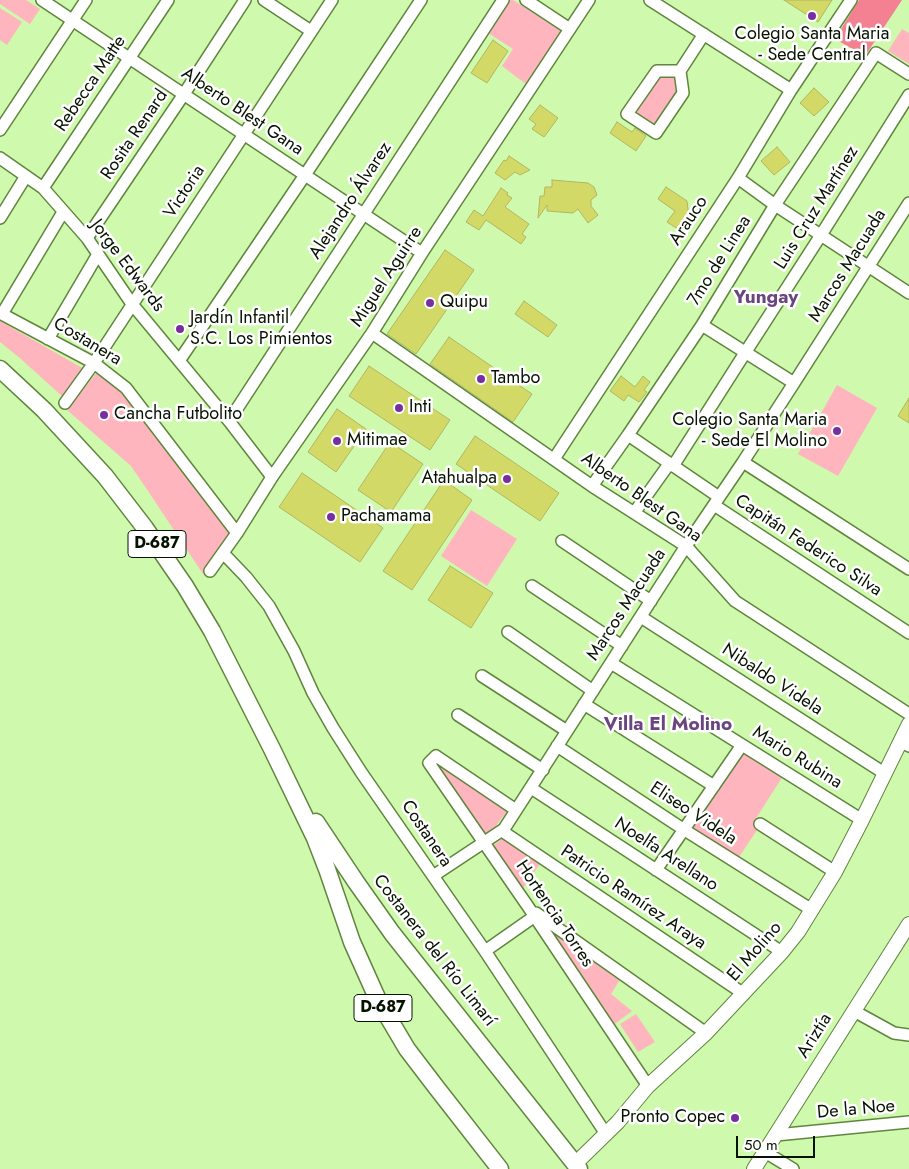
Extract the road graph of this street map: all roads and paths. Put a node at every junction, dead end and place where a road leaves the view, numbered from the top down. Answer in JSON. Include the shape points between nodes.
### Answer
{"nodes":[{"id":1,"x":42,"y":0,"type":"edge"},
{"id":2,"x":86,"y":0,"type":"edge"},
{"id":3,"x":168,"y":0,"type":"edge"},
{"id":4,"x":245,"y":0,"type":"edge"},
{"id":5,"x":264,"y":0,"type":"edge"},
{"id":6,"x":332,"y":0,"type":"edge"},
{"id":7,"x":421,"y":0,"type":"edge"},
{"id":8,"x":503,"y":0,"type":"edge"},
{"id":9,"x":526,"y":0,"type":"edge"},
{"id":10,"x":589,"y":0,"type":"edge"},
{"id":11,"x":650,"y":0,"type":"edge"},
{"id":12,"x":851,"y":0,"type":"edge"},
{"id":13,"x":73,"y":20,"type":"junction"},
{"id":14,"x":570,"y":29,"type":"junction"},
{"id":15,"x":311,"y":31,"type":"junction"},
{"id":16,"x":704,"y":34,"type":"junction"},
{"id":17,"x":129,"y":58,"type":"junction"},
{"id":18,"x":680,"y":71,"type":"junction"},
{"id":19,"x":909,"y":74,"type":"edge"},
{"id":20,"x":790,"y":90,"type":"junction"},
{"id":21,"x":184,"y":94,"type":"junction"},
{"id":22,"x":909,"y":95,"type":"edge"},
{"id":23,"x":0,"y":130,"type":"edge"},
{"id":24,"x":244,"y":134,"type":"junction"},
{"id":25,"x":0,"y":158,"type":"edge"},
{"id":26,"x":305,"y":175,"type":"junction"},
{"id":27,"x":26,"y":176,"type":"junction"},
{"id":28,"x":738,"y":178,"type":"junction"},
{"id":29,"x":43,"y":188,"type":"junction"},
{"id":30,"x":909,"y":203,"type":"edge"},
{"id":31,"x":775,"y":205,"type":"junction"},
{"id":32,"x":63,"y":212,"type":"junction"},
{"id":33,"x":363,"y":214,"type":"junction"},
{"id":34,"x":0,"y":218,"type":"edge"},
{"id":35,"x":821,"y":235,"type":"junction"},
{"id":36,"x":86,"y":238,"type":"junction"},
{"id":37,"x":422,"y":253,"type":"junction"},
{"id":38,"x":98,"y":254,"type":"junction"},
{"id":39,"x":868,"y":267,"type":"junction"},
{"id":40,"x":909,"y":294,"type":"edge"},
{"id":41,"x":132,"y":304,"type":"junction"},
{"id":42,"x":1,"y":313,"type":"edge"},
{"id":43,"x":702,"y":324,"type":"junction"},
{"id":44,"x":372,"y":333,"type":"junction"},
{"id":45,"x":48,"y":338,"type":"junction"},
{"id":46,"x":745,"y":353,"type":"junction"},
{"id":47,"x":179,"y":361,"type":"junction"},
{"id":48,"x":94,"y":363,"type":"junction"},
{"id":49,"x":0,"y":368,"type":"edge"},
{"id":50,"x":794,"y":383,"type":"junction"},
{"id":51,"x":65,"y":403,"type":"dead end"},
{"id":52,"x":229,"y":420,"type":"junction"},
{"id":53,"x":628,"y":435,"type":"junction"},
{"id":54,"x":554,"y":460,"type":"junction"},
{"id":55,"x":743,"y":462,"type":"junction"},
{"id":56,"x":671,"y":465,"type":"junction"},
{"id":57,"x":272,"y":477,"type":"junction"},
{"id":58,"x":592,"y":486,"type":"junction"},
{"id":59,"x":716,"y":501,"type":"junction"},
{"id":60,"x":634,"y":513,"type":"junction"},
{"id":61,"x":237,"y":532,"type":"junction"},
{"id":62,"x":562,"y":541,"type":"dead end"},
{"id":63,"x":686,"y":546,"type":"junction"},
{"id":64,"x":223,"y":553,"type":"junction"},
{"id":65,"x":909,"y":569,"type":"edge"},
{"id":66,"x":210,"y":571,"type":"dead end"},
{"id":67,"x":532,"y":586,"type":"dead end"},
{"id":68,"x":651,"y":601,"type":"junction"},
{"id":69,"x":640,"y":617,"type":"junction"},
{"id":70,"x":508,"y":632,"type":"dead end"},
{"id":71,"x":909,"y":633,"type":"edge"},
{"id":72,"x":622,"y":646,"type":"junction"},
{"id":73,"x":611,"y":662,"type":"junction"},
{"id":74,"x":482,"y":676,"type":"dead end"},
{"id":75,"x":593,"y":691,"type":"junction"},
{"id":76,"x":584,"y":704,"type":"junction"},
{"id":77,"x":909,"y":714,"type":"edge"},
{"id":78,"x":458,"y":715,"type":"dead end"},
{"id":79,"x":909,"y":724,"type":"edge"},
{"id":80,"x":567,"y":731,"type":"junction"},
{"id":81,"x":742,"y":744,"type":"junction"},
{"id":82,"x":905,"y":744,"type":"edge"},
{"id":83,"x":557,"y":746,"type":"junction"},
{"id":84,"x":272,"y":749,"type":"junction"},
{"id":85,"x":543,"y":770,"type":"junction"},
{"id":86,"x":884,"y":773,"type":"junction"},
{"id":87,"x":714,"y":786,"type":"junction"},
{"id":88,"x":531,"y":788,"type":"junction"},
{"id":89,"x":516,"y":810,"type":"junction"},
{"id":90,"x":862,"y":820,"type":"junction"},
{"id":91,"x":760,"y":824,"type":"dead end"},
{"id":92,"x":683,"y":829,"type":"junction"},
{"id":93,"x":502,"y":831,"type":"junction"},
{"id":94,"x":484,"y":843,"type":"junction"},
{"id":95,"x":656,"y":870,"type":"junction"},
{"id":96,"x":836,"y":872,"type":"junction"},
{"id":97,"x":433,"y":876,"type":"junction"},
{"id":98,"x":812,"y":910,"type":"junction"},
{"id":99,"x":532,"y":912,"type":"junction"},
{"id":100,"x":909,"y":924,"type":"edge"},
{"id":101,"x":485,"y":951,"type":"junction"},
{"id":102,"x":782,"y":952,"type":"junction"},
{"id":103,"x":744,"y":994,"type":"junction"},
{"id":104,"x":854,"y":1011,"type":"junction"},
{"id":105,"x":706,"y":1033,"type":"junction"},
{"id":106,"x":909,"y":1035,"type":"edge"},
{"id":107,"x":648,"y":1086,"type":"junction"},
{"id":108,"x":909,"y":1122,"type":"edge"},
{"id":109,"x":606,"y":1134,"type":"junction"},
{"id":110,"x":776,"y":1134,"type":"junction"},
{"id":111,"x":765,"y":1152,"type":"junction"},
{"id":112,"x":575,"y":1167,"type":"edge"},
{"id":113,"x":500,"y":1169,"type":"edge"},
{"id":114,"x":754,"y":1169,"type":"edge"},
{"id":115,"x":793,"y":1169,"type":"edge"}],
"edges":[{"from":1,"to":13,"type":"street","name":"Alberto Blest Gana"},
{"from":2,"to":13,"type":"street"},
{"from":3,"to":17,"type":"street","name":"Rebecca Matte"},
{"from":4,"to":21,"type":"street","name":"Rosita Renard"},
{"from":5,"to":15,"type":"street"},
{"from":6,"to":15,"type":"street","name":"Victoria"},
{"from":7,"to":26,"type":"street"},
{"from":8,"to":33,"type":"street","name":"Alejandro Álvarez"},
{"from":9,"to":14,"type":"street"},
{"from":10,"to":14,"type":"street","name":"Miguel Aguirre"},
{"from":11,"to":16,"type":"street"},
{"from":12,"to":20,"type":"street","name":"Arauco"},
{"from":13,"to":17,"type":"street","name":"Alberto Blest Gana"},
{"from":13,"to":23,"type":"street"},
{"from":14,"to":37,"type":"street","name":"Miguel Aguirre"},
{"from":15,"to":24,"type":"street","name":"Victoria"},
{"from":16,"to":18,"type":"street"},
{"from":16,"to":20,"type":"street"},
{"from":17,"to":21,"type":"street","name":"Alberto Blest Gana"},
{"from":17,"to":29,"type":"street","name":"Rebecca Matte"},
{"from":18,"to":18,"type":"street","via":[[683,93],[656,133],[627,114],[657,71]]},
{"from":19,"to":31,"type":"street","name":"7mo de Linea","via":[[876,53]]},
{"from":20,"to":28,"type":"street","name":"Arauco"},
{"from":21,"to":24,"type":"street","name":"Alberto Blest Gana"},
{"from":21,"to":36,"type":"street","name":"Rosita Renard"},
{"from":22,"to":35,"type":"street","name":"Luis Cruz Martínez"},
{"from":24,"to":26,"type":"street","name":"Alberto Blest Gana"},
{"from":24,"to":41,"type":"street","name":"Victoria"},
{"from":25,"to":27,"type":"street","name":"Jorge Edwards"},
{"from":26,"to":33,"type":"street","name":"Alberto Blest Gana"},
{"from":26,"to":47,"type":"street"},
{"from":27,"to":29,"type":"street","name":"Jorge Edwards"},
{"from":27,"to":34,"type":"street"},
{"from":28,"to":31,"type":"street"},
{"from":28,"to":54,"type":"street","name":"Arauco"},
{"from":29,"to":32,"type":"street","name":"Jorge Edwards"},
{"from":30,"to":39,"type":"street","name":"Marcos Macuada"},
{"from":31,"to":35,"type":"street"},
{"from":31,"to":43,"type":"street","name":"7mo de Linea"},
{"from":32,"to":36,"type":"street","name":"Jorge Edwards"},
{"from":32,"to":42,"type":"street"},
{"from":33,"to":37,"type":"street","name":"Alberto Blest Gana"},
{"from":33,"to":52,"type":"street","name":"Alejandro Álvarez"},
{"from":35,"to":39,"type":"street"},
{"from":35,"to":46,"type":"street","name":"Luis Cruz Martínez"},
{"from":36,"to":38,"type":"street","name":"Jorge Edwards"},
{"from":37,"to":44,"type":"street","name":"Miguel Aguirre"},
{"from":38,"to":41,"type":"street","name":"Jorge Edwards"},
{"from":38,"to":45,"type":"street"},
{"from":39,"to":40,"type":"street"},
{"from":39,"to":50,"type":"street","name":"Marcos Macuada"},
{"from":41,"to":47,"type":"street","name":"Jorge Edwards"},
{"from":41,"to":48,"type":"street","name":"Victoria"},
{"from":42,"to":45,"type":"street","name":"Costanera"},
{"from":43,"to":46,"type":"street"},
{"from":43,"to":53,"type":"street","name":"7mo de Linea"},
{"from":44,"to":54,"type":"street","name":"Alberto Blest Gana"},
{"from":44,"to":57,"type":"street","name":"Miguel Aguirre"},
{"from":45,"to":48,"type":"street","name":"Costanera"},
{"from":46,"to":50,"type":"street"},
{"from":46,"to":56,"type":"street","name":"Luis Cruz Martínez"},
{"from":47,"to":52,"type":"street","name":"Jorge Edwards"},
{"from":48,"to":51,"type":"street","name":"Victoria"},
{"from":48,"to":61,"type":"street","name":"Costanera","via":[[126,388]]},
{"from":49,"to":84,"type":"highway","name":"Costanera del Río Limarí","number":"D-687","via":[[86,454],[176,571],[199,608]]},
{"from":50,"to":55,"type":"street","name":"Marcos Macuada"},
{"from":52,"to":57,"type":"street","name":"Jorge Edwards"},
{"from":53,"to":56,"type":"street","name":"Capitán Federico Silva"},
{"from":53,"to":58,"type":"street","name":"7mo de Linea"},
{"from":54,"to":58,"type":"street","name":"Alberto Blest Gana"},
{"from":55,"to":59,"type":"street","name":"Marcos Macuada"},
{"from":55,"to":65,"type":"street"},
{"from":56,"to":59,"type":"street","name":"Capitán Federico Silva"},
{"from":56,"to":60,"type":"street","name":"Luis Cruz Martínez"},
{"from":57,"to":61,"type":"street","name":"Miguel Aguirre"},
{"from":58,"to":60,"type":"street","name":"Alberto Blest Gana"},
{"from":59,"to":63,"type":"street","name":"Marcos Macuada"},
{"from":59,"to":71,"type":"street","name":"Capitán Federico Silva"},
{"from":60,"to":63,"type":"street","name":"Alberto Blest Gana"},
{"from":61,"to":64,"type":"street","name":"Miguel Aguirre"},
{"from":62,"to":68,"type":"street"},
{"from":63,"to":68,"type":"street","name":"Marcos Macuada"},
{"from":63,"to":77,"type":"street","name":"Alberto Blest Gana","via":[[735,601]]},
{"from":64,"to":66,"type":"street","name":"Miguel Aguirre"},
{"from":64,"to":97,"type":"street","name":"Costanera","via":[[269,606],[333,728]]},
{"from":67,"to":72,"type":"street"},
{"from":68,"to":69,"type":"street","name":"Marcos Macuada"},
{"from":69,"to":72,"type":"street","name":"Marcos Macuada"},
{"from":69,"to":86,"type":"street","name":"Nibaldo Videla"},
{"from":70,"to":75,"type":"street"},
{"from":72,"to":73,"type":"street","name":"Marcos Macuada"},
{"from":73,"to":75,"type":"street","name":"Marcos Macuada"},
{"from":73,"to":81,"type":"street","name":"Mario Rubina"},
{"from":74,"to":80,"type":"street"},
{"from":75,"to":76,"type":"street","name":"Marcos Macuada"},
{"from":76,"to":80,"type":"street","name":"Marcos Macuada"},
{"from":76,"to":87,"type":"street"},
{"from":78,"to":85,"type":"street"},
{"from":79,"to":82,"type":"main road","name":"El Molino"},
{"from":80,"to":83,"type":"street","name":"Marcos Macuada"},
{"from":81,"to":87,"type":"street"},
{"from":81,"to":90,"type":"street","name":"Mario Rubina"},
{"from":82,"to":86,"type":"main road","name":"El Molino"},
{"from":83,"to":85,"type":"street","name":"Marcos Macuada"},
{"from":83,"to":92,"type":"street","name":"Eliseo Videla"},
{"from":84,"to":112,"type":"highway","name":"Costanera del Río Limarí","number":"D-687","via":[[339,858],[392,933]]},
{"from":84,"to":113,"type":"highway","name":"Costanera del Río Limarí","number":"D-687","via":[[315,838],[354,948],[385,1013],[420,1066]]},
{"from":85,"to":88,"type":"street","name":"Marcos Macuada"},
{"from":86,"to":90,"type":"main road","name":"El Molino"},
{"from":87,"to":92,"type":"street"},
{"from":88,"to":89,"type":"street","name":"Marcos Macuada"},
{"from":88,"to":95,"type":"street","name":"Noelfa Arellano"},
{"from":89,"to":93,"type":"street","name":"Marcos Macuada"},
{"from":89,"to":94,"type":"street","name":"Hortencia Torres","via":[[436,756],[429,763]]},
{"from":90,"to":96,"type":"main road","name":"El Molino"},
{"from":91,"to":96,"type":"street"},
{"from":92,"to":95,"type":"street"},
{"from":92,"to":98,"type":"street","name":"Eliseo Videla"},
{"from":93,"to":94,"type":"street","name":"Marcos Macuada"},
{"from":93,"to":103,"type":"street","name":"Patricio Ramírez Araya"},
{"from":94,"to":97,"type":"street","name":"Marcos Macuada"},
{"from":94,"to":99,"type":"street","name":"Hortencia Torres"},
{"from":95,"to":102,"type":"street","name":"Noelfa Arellano"},
{"from":96,"to":98,"type":"main road","name":"El Molino"},
{"from":97,"to":101,"type":"street","name":"Costanera"},
{"from":98,"to":102,"type":"main road","name":"El Molino"},
{"from":99,"to":101,"type":"street"},
{"from":99,"to":105,"type":"street"},
{"from":99,"to":107,"type":"street","name":"Hortencia Torres"},
{"from":100,"to":104,"type":"main road","name":"Ariztía"},
{"from":101,"to":109,"type":"street","name":"Costanera"},
{"from":102,"to":103,"type":"main road","name":"El Molino"},
{"from":103,"to":105,"type":"main road","name":"El Molino"},
{"from":104,"to":106,"type":"street","via":[[894,1032]]},
{"from":104,"to":110,"type":"main road","name":"Ariztía"},
{"from":105,"to":107,"type":"main road","name":"El Molino"},
{"from":107,"to":109,"type":"main road","name":"El Molino"},
{"from":108,"to":110,"type":"street","name":"De la Noe"},
{"from":109,"to":112,"type":"main road","name":"El Molino"},
{"from":110,"to":111,"type":"main road","name":"Ariztía"},
{"from":111,"to":114,"type":"main road","name":"Ariztía"},
{"from":111,"to":115,"type":"street"}]}
